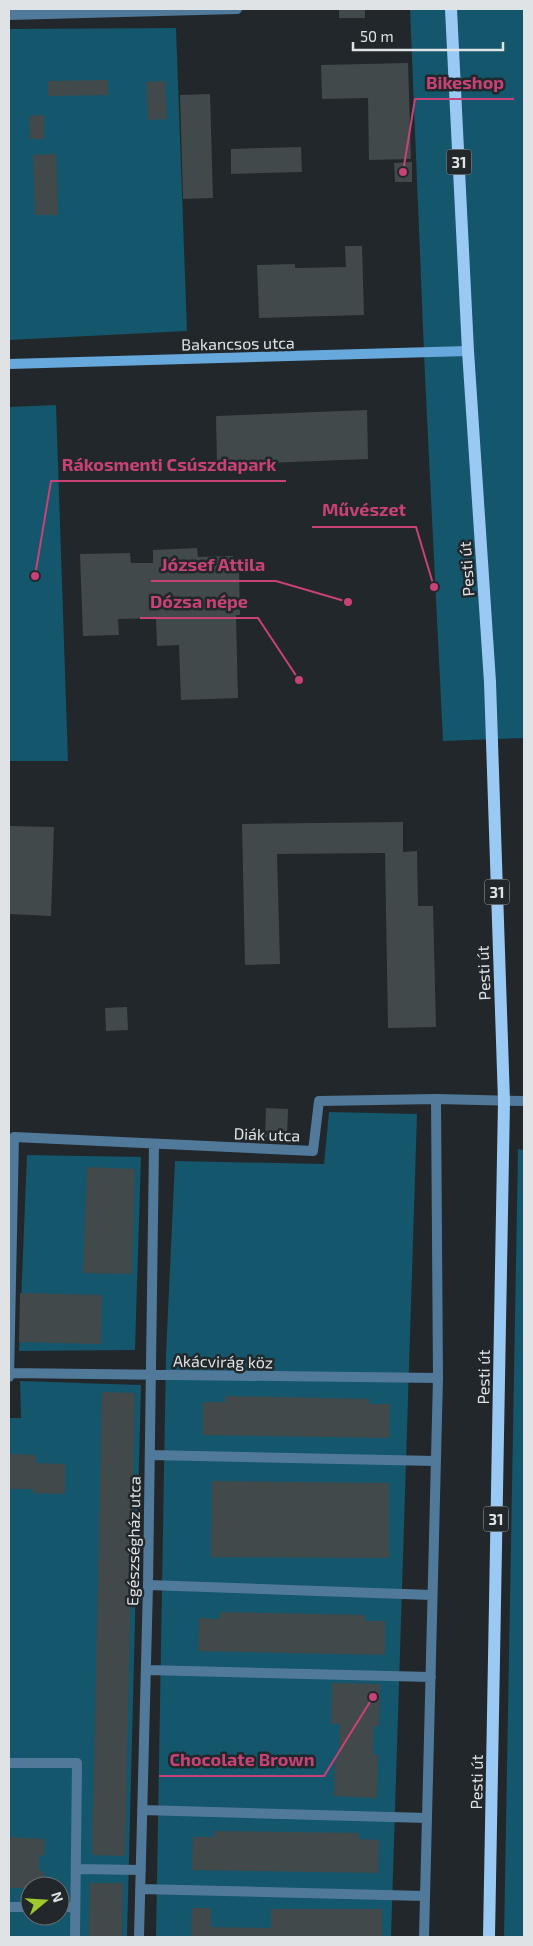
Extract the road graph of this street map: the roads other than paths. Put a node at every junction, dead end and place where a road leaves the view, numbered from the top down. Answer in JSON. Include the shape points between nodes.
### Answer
{"nodes":[{"id":1,"x":238,"y":9,"type":"edge"},
{"id":2,"x":451,"y":9,"type":"edge"},
{"id":3,"x":9,"y":15,"type":"edge"},
{"id":4,"x":468,"y":352,"type":"junction"},
{"id":5,"x":9,"y":364,"type":"edge"},
{"id":6,"x":436,"y":1099,"type":"junction"},
{"id":7,"x":504,"y":1101,"type":"junction"},
{"id":8,"x":524,"y":1101,"type":"edge"},
{"id":9,"x":154,"y":1145,"type":"junction"},
{"id":10,"x":9,"y":1372,"type":"edge"},
{"id":11,"x":150,"y":1375,"type":"junction"},
{"id":12,"x":9,"y":1378,"type":"edge"},
{"id":13,"x":438,"y":1378,"type":"junction"},
{"id":14,"x":150,"y":1455,"type":"junction"},
{"id":15,"x":436,"y":1461,"type":"junction"},
{"id":16,"x":148,"y":1585,"type":"junction"},
{"id":17,"x":432,"y":1595,"type":"junction"},
{"id":18,"x":146,"y":1670,"type":"junction"},
{"id":19,"x":430,"y":1678,"type":"junction"},
{"id":20,"x":9,"y":1763,"type":"edge"},
{"id":21,"x":142,"y":1810,"type":"junction"},
{"id":22,"x":427,"y":1818,"type":"junction"},
{"id":23,"x":76,"y":1869,"type":"junction"},
{"id":24,"x":140,"y":1870,"type":"junction"},
{"id":25,"x":140,"y":1889,"type":"junction"},
{"id":26,"x":425,"y":1896,"type":"junction"},
{"id":27,"x":70,"y":1907,"type":"edge"},
{"id":28,"x":75,"y":1907,"type":"junction"},
{"id":29,"x":74,"y":1937,"type":"edge"},
{"id":30,"x":139,"y":1937,"type":"edge"},
{"id":31,"x":424,"y":1937,"type":"edge"},
{"id":32,"x":489,"y":1937,"type":"edge"}],
"edges":[{"from":1,"to":3,"type":"street"},
{"from":2,"to":4,"type":"main road","name":"Pesti út","number":"31"},
{"from":4,"to":5,"type":"street","name":"Bakancsos utca"},
{"from":4,"to":7,"type":"main road","name":"Pesti út","number":"31","via":[[490,692]]},
{"from":6,"to":7,"type":"street","name":"Diák utca"},
{"from":6,"to":9,"type":"street","name":"Diák utca","via":[[319,1101],[313,1151]]},
{"from":6,"to":13,"type":"street"},
{"from":7,"to":8,"type":"street","name":"Diák utca"},
{"from":7,"to":32,"type":"main road","name":"Pesti út","number":"31"},
{"from":9,"to":10,"type":"street","name":"Diák utca","via":[[14,1137]]},
{"from":9,"to":11,"type":"street","name":"Egészségház utca"},
{"from":10,"to":11,"type":"street","name":"Akácvirág köz"},
{"from":10,"to":12,"type":"street"},
{"from":11,"to":13,"type":"street","name":"Akácvirág köz"},
{"from":11,"to":14,"type":"street","name":"Egészségház utca"},
{"from":13,"to":15,"type":"street"},
{"from":14,"to":15,"type":"street"},
{"from":14,"to":16,"type":"street","name":"Egészségház utca"},
{"from":15,"to":17,"type":"street"},
{"from":16,"to":17,"type":"street"},
{"from":16,"to":18,"type":"street","name":"Egészségház utca"},
{"from":17,"to":19,"type":"street"},
{"from":18,"to":19,"type":"street"},
{"from":18,"to":21,"type":"street","name":"Egészségház utca"},
{"from":19,"to":22,"type":"street"},
{"from":20,"to":23,"type":"street","via":[[77,1763]]},
{"from":21,"to":22,"type":"street"},
{"from":21,"to":24,"type":"street","name":"Egészségház utca"},
{"from":22,"to":26,"type":"street"},
{"from":23,"to":24,"type":"street"},
{"from":23,"to":28,"type":"street"},
{"from":24,"to":25,"type":"street","name":"Egészségház utca"},
{"from":25,"to":26,"type":"street"},
{"from":25,"to":30,"type":"street","name":"Egészségház utca"},
{"from":26,"to":31,"type":"street"},
{"from":27,"to":28,"type":"street"},
{"from":28,"to":29,"type":"street"}]}
